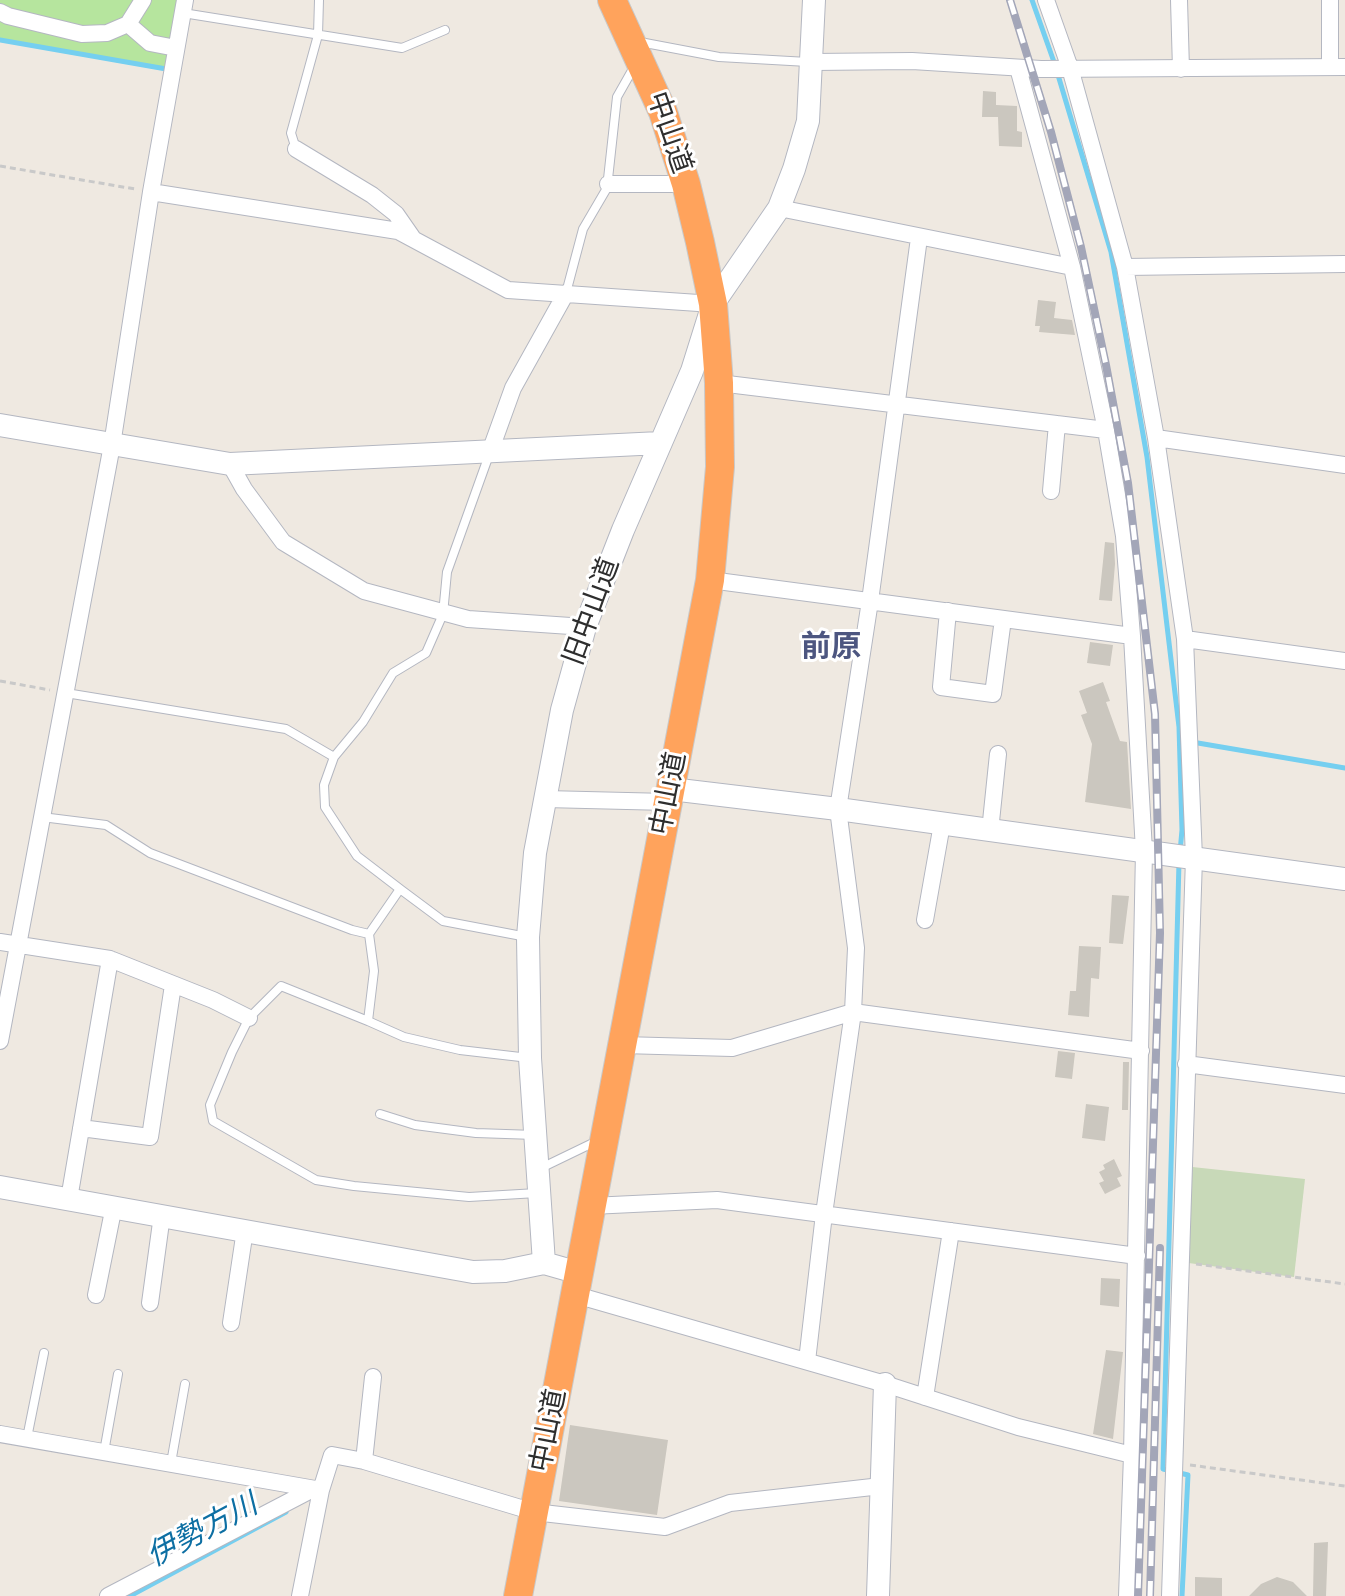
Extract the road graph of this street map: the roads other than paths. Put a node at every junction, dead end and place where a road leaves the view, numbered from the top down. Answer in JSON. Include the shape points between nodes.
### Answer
{"nodes":[{"id":1,"x":143,"y":0,"type":"edge"},
{"id":2,"x":319,"y":0,"type":"edge"},
{"id":3,"x":612,"y":0,"type":"edge"},
{"id":4,"x":814,"y":0,"type":"edge"},
{"id":5,"x":1046,"y":0,"type":"edge"},
{"id":6,"x":1179,"y":0,"type":"edge"},
{"id":7,"x":184,"y":7,"type":"edge"},
{"id":8,"x":1335,"y":7,"type":"edge"},
{"id":9,"x":0,"y":12,"type":"edge"},
{"id":10,"x":128,"y":24,"type":"junction"},
{"id":11,"x":445,"y":30,"type":"dead end"},
{"id":12,"x":318,"y":35,"type":"junction"},
{"id":13,"x":176,"y":48,"type":"junction"},
{"id":14,"x":635,"y":48,"type":"junction"},
{"id":15,"x":813,"y":62,"type":"junction"},
{"id":16,"x":1338,"y":67,"type":"edge"},
{"id":17,"x":1018,"y":68,"type":"junction"},
{"id":18,"x":1070,"y":68,"type":"junction"},
{"id":19,"x":1181,"y":69,"type":"junction"},
{"id":20,"x":296,"y":149,"type":"joint"},
{"id":21,"x":608,"y":184,"type":"junction"},
{"id":22,"x":686,"y":184,"type":"junction"},
{"id":23,"x":151,"y":192,"type":"junction"},
{"id":24,"x":779,"y":208,"type":"junction"},
{"id":25,"x":919,"y":238,"type":"junction"},
{"id":26,"x":413,"y":239,"type":"junction"},
{"id":27,"x":1345,"y":264,"type":"edge"},
{"id":28,"x":1072,"y":267,"type":"junction"},
{"id":29,"x":1125,"y":267,"type":"junction"},
{"id":30,"x":566,"y":293,"type":"junction"},
{"id":31,"x":713,"y":304,"type":"junction"},
{"id":32,"x":719,"y":383,"type":"junction"},
{"id":33,"x":897,"y":403,"type":"junction"},
{"id":34,"x":1057,"y":424,"type":"junction"},
{"id":35,"x":0,"y":425,"type":"edge"},
{"id":36,"x":1106,"y":430,"type":"junction"},
{"id":37,"x":1156,"y":438,"type":"junction"},
{"id":38,"x":660,"y":443,"type":"junction"},
{"id":39,"x":112,"y":445,"type":"junction"},
{"id":40,"x":491,"y":449,"type":"junction"},
{"id":41,"x":230,"y":464,"type":"junction"},
{"id":42,"x":1345,"y":465,"type":"edge"},
{"id":43,"x":1051,"y":491,"type":"dead end"},
{"id":44,"x":710,"y":580,"type":"junction"},
{"id":45,"x":870,"y":601,"type":"junction"},
{"id":46,"x":948,"y":611,"type":"junction"},
{"id":47,"x":443,"y":614,"type":"junction"},
{"id":48,"x":1003,"y":619,"type":"junction"},
{"id":49,"x":585,"y":627,"type":"junction"},
{"id":50,"x":1132,"y":636,"type":"junction"},
{"id":51,"x":1185,"y":639,"type":"junction"},
{"id":52,"x":1345,"y":661,"type":"edge"},
{"id":53,"x":66,"y":693,"type":"junction"},
{"id":54,"x":998,"y":754,"type":"dead end"},
{"id":55,"x":334,"y":757,"type":"junction"},
{"id":56,"x":669,"y":796,"type":"junction"},
{"id":57,"x":545,"y":799,"type":"junction"},
{"id":58,"x":838,"y":809,"type":"junction"},
{"id":59,"x":42,"y":817,"type":"junction"},
{"id":60,"x":942,"y":824,"type":"junction"},
{"id":61,"x":990,"y":831,"type":"junction"},
{"id":62,"x":1144,"y":851,"type":"junction"},
{"id":63,"x":1194,"y":858,"type":"junction"},
{"id":64,"x":1345,"y":879,"type":"edge"},
{"id":65,"x":400,"y":889,"type":"junction"},
{"id":66,"x":925,"y":920,"type":"dead end"},
{"id":67,"x":369,"y":934,"type":"junction"},
{"id":68,"x":528,"y":937,"type":"junction"},
{"id":69,"x":0,"y":942,"type":"edge"},
{"id":70,"x":18,"y":945,"type":"junction"},
{"id":71,"x":110,"y":959,"type":"junction"},
{"id":72,"x":173,"y":985,"type":"junction"},
{"id":73,"x":853,"y":1012,"type":"junction"},
{"id":74,"x":249,"y":1018,"type":"junction"},
{"id":75,"x":368,"y":1021,"type":"junction"},
{"id":76,"x":0,"y":1041,"type":"edge"},
{"id":77,"x":622,"y":1045,"type":"junction"},
{"id":78,"x":1141,"y":1051,"type":"junction"},
{"id":79,"x":530,"y":1058,"type":"junction"},
{"id":80,"x":1186,"y":1064,"type":"junction"},
{"id":81,"x":1345,"y":1085,"type":"edge"},
{"id":82,"x":380,"y":1114,"type":"dead end"},
{"id":83,"x":81,"y":1128,"type":"junction"},
{"id":84,"x":536,"y":1135,"type":"junction"},
{"id":85,"x":605,"y":1137,"type":"junction"},
{"id":86,"x":538,"y":1169,"type":"junction"},
{"id":87,"x":0,"y":1187,"type":"edge"},
{"id":88,"x":540,"y":1193,"type":"junction"},
{"id":89,"x":69,"y":1199,"type":"junction"},
{"id":90,"x":114,"y":1206,"type":"junction"},
{"id":91,"x":591,"y":1206,"type":"junction"},
{"id":92,"x":824,"y":1214,"type":"junction"},
{"id":93,"x":162,"y":1215,"type":"junction"},
{"id":94,"x":245,"y":1230,"type":"junction"},
{"id":95,"x":951,"y":1231,"type":"junction"},
{"id":96,"x":1137,"y":1256,"type":"junction"},
{"id":97,"x":544,"y":1263,"type":"junction"},
{"id":98,"x":578,"y":1284,"type":"junction"},
{"id":99,"x":96,"y":1295,"type":"dead end"},
{"id":100,"x":150,"y":1303,"type":"dead end"},
{"id":101,"x":231,"y":1323,"type":"dead end"},
{"id":102,"x":44,"y":1353,"type":"dead end"},
{"id":103,"x":807,"y":1361,"type":"junction"},
{"id":104,"x":118,"y":1374,"type":"dead end"},
{"id":105,"x":373,"y":1377,"type":"dead end"},
{"id":106,"x":185,"y":1384,"type":"dead end"},
{"id":107,"x":885,"y":1384,"type":"junction"},
{"id":108,"x":925,"y":1397,"type":"junction"},
{"id":109,"x":0,"y":1434,"type":"edge"},
{"id":110,"x":27,"y":1439,"type":"junction"},
{"id":111,"x":104,"y":1452,"type":"junction"},
{"id":112,"x":1132,"y":1455,"type":"junction"},
{"id":113,"x":364,"y":1461,"type":"junction"},
{"id":114,"x":171,"y":1464,"type":"junction"},
{"id":115,"x":881,"y":1486,"type":"junction"},
{"id":116,"x":317,"y":1490,"type":"junction"},
{"id":117,"x":534,"y":1512,"type":"junction"},
{"id":118,"x":108,"y":1596,"type":"edge"},
{"id":119,"x":300,"y":1596,"type":"edge"},
{"id":120,"x":518,"y":1596,"type":"edge"},
{"id":121,"x":878,"y":1596,"type":"edge"},
{"id":122,"x":1127,"y":1596,"type":"edge"},
{"id":123,"x":1170,"y":1596,"type":"edge"}],
"edges":[{"from":1,"to":10,"type":"street"},
{"from":2,"to":12,"type":"lane"},
{"from":3,"to":14,"type":"highway","name":"中山道"},
{"from":4,"to":15,"type":"street","name":"旧中山道"},
{"from":5,"to":18,"type":"street"},
{"from":6,"to":19,"type":"street"},
{"from":7,"to":12,"type":"lane"},
{"from":7,"to":13,"type":"street"},
{"from":8,"to":16,"type":"street"},
{"from":9,"to":10,"type":"street","via":[[82,34],[107,33]]},
{"from":10,"to":13,"type":"street","via":[[150,43]]},
{"from":11,"to":12,"type":"lane","via":[[402,48]]},
{"from":12,"to":20,"type":"lane","via":[[291,133]]},
{"from":13,"to":23,"type":"street"},
{"from":14,"to":15,"type":"lane"},
{"from":14,"to":21,"type":"lane","via":[[617,97]]},
{"from":14,"to":22,"type":"highway","name":"中山道"},
{"from":15,"to":17,"type":"street"},
{"from":15,"to":24,"type":"street","name":"旧中山道","via":[[808,121]]},
{"from":16,"to":19,"type":"street"},
{"from":17,"to":18,"type":"street"},
{"from":17,"to":28,"type":"street"},
{"from":18,"to":19,"type":"street"},
{"from":18,"to":29,"type":"street"},
{"from":20,"to":26,"type":"street","via":[[372,195],[396,214]]},
{"from":21,"to":22,"type":"street"},
{"from":21,"to":30,"type":"lane","via":[[583,229]]},
{"from":22,"to":31,"type":"highway","name":"中山道"},
{"from":23,"to":26,"type":"street","via":[[398,231]]},
{"from":23,"to":39,"type":"street"},
{"from":24,"to":25,"type":"street"},
{"from":24,"to":31,"type":"street","name":"旧中山道"},
{"from":25,"to":28,"type":"street"},
{"from":25,"to":33,"type":"street"},
{"from":26,"to":30,"type":"street","via":[[508,290]]},
{"from":27,"to":29,"type":"street"},
{"from":28,"to":36,"type":"street"},
{"from":29,"to":37,"type":"street"},
{"from":30,"to":31,"type":"street"},
{"from":30,"to":40,"type":"street","via":[[513,388]]},
{"from":31,"to":32,"type":"highway","name":"中山道"},
{"from":31,"to":38,"type":"street","name":"旧中山道","via":[[692,371]]},
{"from":32,"to":33,"type":"street"},
{"from":32,"to":44,"type":"highway","name":"中山道","via":[[720,467]]},
{"from":33,"to":34,"type":"street"},
{"from":33,"to":45,"type":"street"},
{"from":34,"to":36,"type":"street"},
{"from":34,"to":43,"type":"street"},
{"from":35,"to":39,"type":"street"},
{"from":36,"to":50,"type":"street","via":[[1124,536]]},
{"from":37,"to":42,"type":"street"},
{"from":37,"to":51,"type":"street"},
{"from":38,"to":40,"type":"street"},
{"from":38,"to":49,"type":"street","name":"旧中山道"},
{"from":39,"to":41,"type":"street"},
{"from":39,"to":53,"type":"street"},
{"from":40,"to":41,"type":"street"},
{"from":40,"to":47,"type":"lane","via":[[447,572]]},
{"from":41,"to":47,"type":"street","via":[[283,542],[364,591]]},
{"from":44,"to":45,"type":"street"},
{"from":44,"to":56,"type":"highway","name":"中山道"},
{"from":45,"to":46,"type":"street"},
{"from":45,"to":58,"type":"street"},
{"from":46,"to":48,"type":"street"},
{"from":46,"to":48,"type":"street","via":[[941,687],[993,694]]},
{"from":47,"to":49,"type":"street"},
{"from":47,"to":55,"type":"lane","via":[[426,653],[393,673]]},
{"from":48,"to":50,"type":"street"},
{"from":49,"to":57,"type":"street","name":"旧中山道"},
{"from":50,"to":62,"type":"street"},
{"from":51,"to":52,"type":"street"},
{"from":51,"to":63,"type":"street"},
{"from":53,"to":55,"type":"lane","via":[[286,729]]},
{"from":53,"to":59,"type":"street"},
{"from":54,"to":61,"type":"street"},
{"from":55,"to":65,"type":"lane","via":[[324,785],[325,807],[357,856]]},
{"from":56,"to":57,"type":"street"},
{"from":56,"to":58,"type":"street"},
{"from":56,"to":77,"type":"highway","name":"中山道"},
{"from":57,"to":68,"type":"street","name":"旧中山道"},
{"from":58,"to":60,"type":"street"},
{"from":58,"to":73,"type":"street","via":[[856,948]]},
{"from":59,"to":67,"type":"lane","via":[[106,825],[150,853]]},
{"from":59,"to":70,"type":"street"},
{"from":60,"to":61,"type":"street"},
{"from":60,"to":66,"type":"street"},
{"from":61,"to":62,"type":"street"},
{"from":62,"to":63,"type":"street"},
{"from":62,"to":78,"type":"street"},
{"from":63,"to":64,"type":"street"},
{"from":63,"to":80,"type":"street"},
{"from":65,"to":67,"type":"lane"},
{"from":65,"to":68,"type":"lane","via":[[443,921]]},
{"from":67,"to":75,"type":"lane","via":[[374,971]]},
{"from":68,"to":79,"type":"street","name":"旧中山道"},
{"from":69,"to":70,"type":"street"},
{"from":70,"to":71,"type":"street"},
{"from":70,"to":76,"type":"street"},
{"from":71,"to":72,"type":"street"},
{"from":71,"to":83,"type":"street"},
{"from":72,"to":74,"type":"street"},
{"from":72,"to":83,"type":"street","via":[[150,1137]]},
{"from":73,"to":77,"type":"street","via":[[732,1048]]},
{"from":73,"to":78,"type":"street"},
{"from":73,"to":92,"type":"street"},
{"from":74,"to":75,"type":"lane","via":[[281,986]]},
{"from":74,"to":88,"type":"lane","via":[[210,1105],[213,1121],[316,1180],[469,1197]]},
{"from":75,"to":79,"type":"lane","via":[[404,1037],[460,1050]]},
{"from":77,"to":85,"type":"highway","name":"中山道"},
{"from":78,"to":96,"type":"street"},
{"from":79,"to":84,"type":"street","name":"旧中山道"},
{"from":80,"to":81,"type":"street"},
{"from":80,"to":123,"type":"street"},
{"from":82,"to":84,"type":"lane","via":[[415,1125]]},
{"from":83,"to":89,"type":"street"},
{"from":84,"to":86,"type":"street","name":"旧中山道"},
{"from":85,"to":86,"type":"lane"},
{"from":85,"to":91,"type":"highway","name":"中山道"},
{"from":86,"to":88,"type":"street","name":"旧中山道"},
{"from":87,"to":89,"type":"street"},
{"from":88,"to":97,"type":"street","name":"旧中山道"},
{"from":89,"to":90,"type":"street"},
{"from":90,"to":93,"type":"street"},
{"from":90,"to":99,"type":"street"},
{"from":91,"to":92,"type":"street","via":[[717,1200]]},
{"from":91,"to":98,"type":"highway","name":"中山道"},
{"from":92,"to":95,"type":"street"},
{"from":92,"to":103,"type":"street"},
{"from":93,"to":94,"type":"street"},
{"from":93,"to":100,"type":"street"},
{"from":94,"to":97,"type":"street","via":[[473,1272]]},
{"from":94,"to":101,"type":"street"},
{"from":95,"to":96,"type":"street"},
{"from":95,"to":108,"type":"street"},
{"from":96,"to":112,"type":"street"},
{"from":97,"to":98,"type":"street"},
{"from":98,"to":103,"type":"street"},
{"from":98,"to":117,"type":"highway","name":"中山道"},
{"from":102,"to":110,"type":"lane"},
{"from":103,"to":107,"type":"street"},
{"from":104,"to":111,"type":"lane"},
{"from":105,"to":113,"type":"street"},
{"from":106,"to":114,"type":"lane"},
{"from":107,"to":108,"type":"street"},
{"from":107,"to":115,"type":"street"},
{"from":108,"to":112,"type":"street"},
{"from":109,"to":110,"type":"street"},
{"from":110,"to":111,"type":"street"},
{"from":111,"to":114,"type":"street"},
{"from":112,"to":122,"type":"street"},
{"from":113,"to":116,"type":"street","via":[[332,1455]]},
{"from":113,"to":117,"type":"street"},
{"from":114,"to":116,"type":"street"},
{"from":115,"to":117,"type":"street","via":[[730,1503],[665,1527]]},
{"from":115,"to":121,"type":"street"},
{"from":116,"to":118,"type":"street"},
{"from":116,"to":119,"type":"street"},
{"from":117,"to":120,"type":"highway","name":"中山道"}]}
